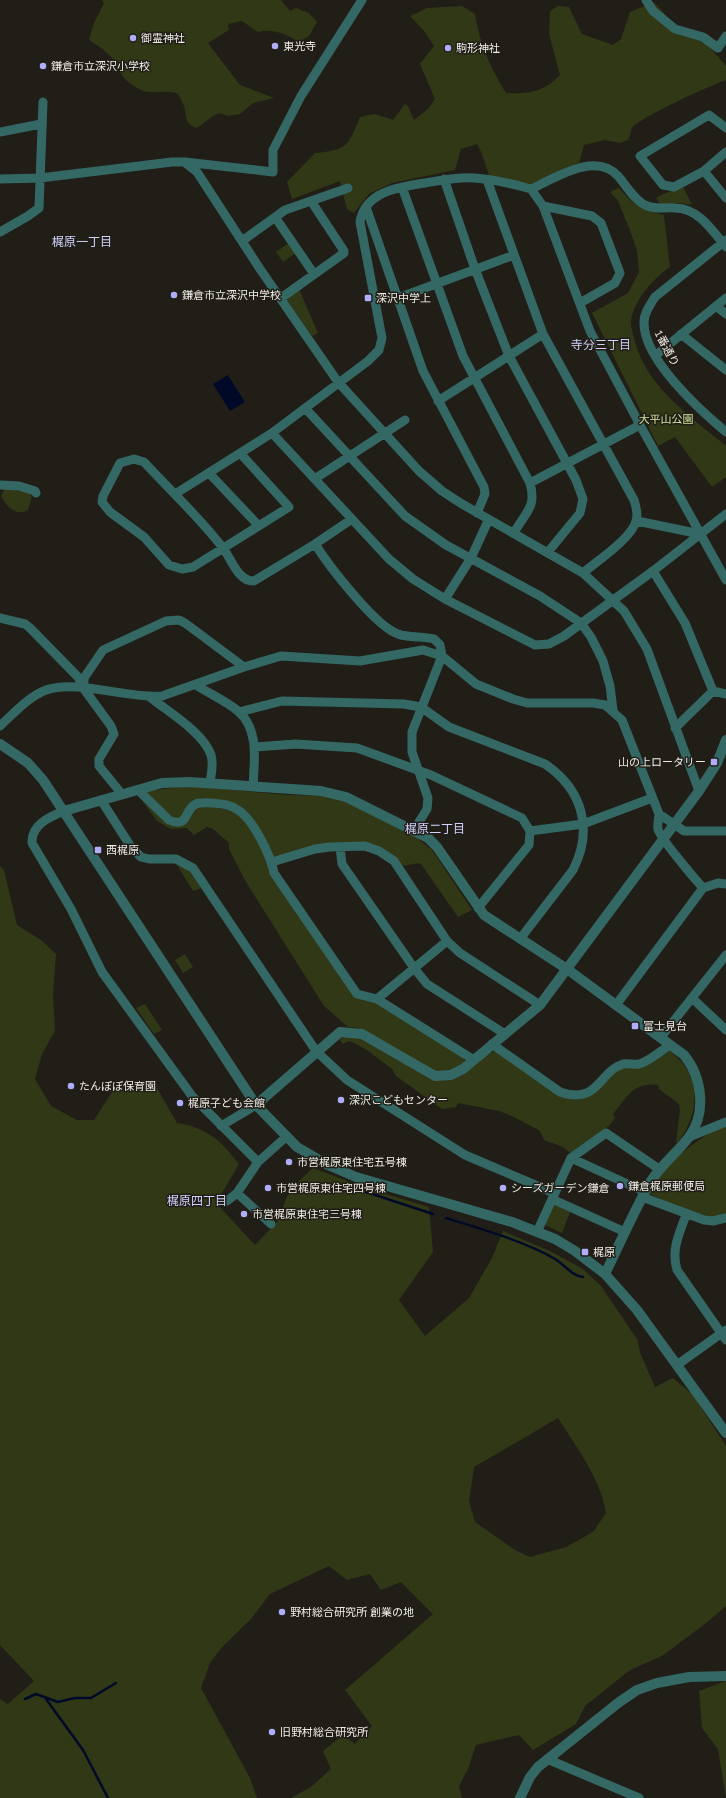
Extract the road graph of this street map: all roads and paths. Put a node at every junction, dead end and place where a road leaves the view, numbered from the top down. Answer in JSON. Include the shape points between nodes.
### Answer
{"nodes":[{"id":1,"x":362,"y":0,"type":"edge"},
{"id":2,"x":646,"y":0,"type":"edge"},
{"id":3,"x":726,"y":36,"type":"edge"},
{"id":4,"x":43,"y":102,"type":"dead end"},
{"id":5,"x":41,"y":124,"type":"junction"},
{"id":6,"x":726,"y":128,"type":"edge"},
{"id":7,"x":0,"y":132,"type":"edge"},
{"id":8,"x":726,"y":152,"type":"edge"},
{"id":9,"x":184,"y":162,"type":"junction"},
{"id":10,"x":704,"y":171,"type":"junction"},
{"id":11,"x":40,"y":178,"type":"junction"},
{"id":12,"x":0,"y":179,"type":"edge"},
{"id":13,"x":444,"y":179,"type":"junction"},
{"id":14,"x":487,"y":180,"type":"junction"},
{"id":15,"x":402,"y":187,"type":"junction"},
{"id":16,"x":348,"y":188,"type":"dead end"},
{"id":17,"x":531,"y":189,"type":"junction"},
{"id":18,"x":726,"y":198,"type":"edge"},
{"id":19,"x":311,"y":201,"type":"junction"},
{"id":20,"x":366,"y":206,"type":"junction"},
{"id":21,"x":543,"y":206,"type":"junction"},
{"id":22,"x":275,"y":217,"type":"junction"},
{"id":23,"x":0,"y":232,"type":"edge"},
{"id":24,"x":242,"y":241,"type":"junction"},
{"id":25,"x":725,"y":243,"type":"edge"},
{"id":26,"x":514,"y":255,"type":"junction"},
{"id":27,"x":475,"y":269,"type":"junction"},
{"id":28,"x":314,"y":274,"type":"junction"},
{"id":29,"x":437,"y":284,"type":"junction"},
{"id":30,"x":281,"y":298,"type":"junction"},
{"id":31,"x":398,"y":298,"type":"junction"},
{"id":32,"x":726,"y":298,"type":"edge"},
{"id":33,"x":580,"y":302,"type":"junction"},
{"id":34,"x":716,"y":306,"type":"junction"},
{"id":35,"x":726,"y":314,"type":"edge"},
{"id":36,"x":543,"y":334,"type":"junction"},
{"id":37,"x":681,"y":334,"type":"junction"},
{"id":38,"x":656,"y":355,"type":"junction"},
{"id":39,"x":509,"y":356,"type":"junction"},
{"id":40,"x":726,"y":370,"type":"edge"},
{"id":41,"x":474,"y":378,"type":"junction"},
{"id":42,"x":338,"y":382,"type":"junction"},
{"id":43,"x":438,"y":401,"type":"junction"},
{"id":44,"x":305,"y":408,"type":"junction"},
{"id":45,"x":405,"y":420,"type":"dead end"},
{"id":46,"x":640,"y":425,"type":"junction"},
{"id":47,"x":726,"y":432,"type":"edge"},
{"id":48,"x":272,"y":433,"type":"junction"},
{"id":49,"x":384,"y":433,"type":"junction"},
{"id":50,"x":604,"y":445,"type":"junction"},
{"id":51,"x":240,"y":453,"type":"junction"},
{"id":52,"x":349,"y":456,"type":"junction"},
{"id":53,"x":567,"y":464,"type":"junction"},
{"id":54,"x":209,"y":473,"type":"junction"},
{"id":55,"x":316,"y":478,"type":"junction"},
{"id":56,"x":530,"y":483,"type":"junction"},
{"id":57,"x":0,"y":484,"type":"edge"},
{"id":58,"x":36,"y":493,"type":"dead end"},
{"id":59,"x":175,"y":494,"type":"junction"},
{"id":60,"x":477,"y":513,"type":"junction"},
{"id":61,"x":726,"y":514,"type":"edge"},
{"id":62,"x":352,"y":519,"type":"junction"},
{"id":63,"x":488,"y":521,"type":"junction"},
{"id":64,"x":637,"y":521,"type":"junction"},
{"id":65,"x":258,"y":526,"type":"junction"},
{"id":66,"x":514,"y":533,"type":"junction"},
{"id":67,"x":700,"y":534,"type":"junction"},
{"id":68,"x":315,"y":544,"type":"junction"},
{"id":69,"x":223,"y":548,"type":"junction"},
{"id":70,"x":548,"y":552,"type":"junction"},
{"id":71,"x":471,"y":558,"type":"junction"},
{"id":72,"x":653,"y":571,"type":"junction"},
{"id":73,"x":583,"y":573,"type":"junction"},
{"id":74,"x":725,"y":576,"type":"edge"},
{"id":75,"x":445,"y":599,"type":"junction"},
{"id":76,"x":613,"y":600,"type":"junction"},
{"id":77,"x":0,"y":618,"type":"edge"},
{"id":78,"x":580,"y":624,"type":"junction"},
{"id":79,"x":442,"y":656,"type":"junction"},
{"id":80,"x":244,"y":667,"type":"junction"},
{"id":81,"x":196,"y":685,"type":"junction"},
{"id":82,"x":84,"y":689,"type":"junction"},
{"id":83,"x":713,"y":691,"type":"junction"},
{"id":84,"x":726,"y":694,"type":"edge"},
{"id":85,"x":150,"y":697,"type":"junction"},
{"id":86,"x":421,"y":707,"type":"junction"},
{"id":87,"x":612,"y":710,"type":"junction"},
{"id":88,"x":239,"y":712,"type":"junction"},
{"id":89,"x":0,"y":726,"type":"edge"},
{"id":90,"x":675,"y":728,"type":"junction"},
{"id":91,"x":726,"y":740,"type":"edge"},
{"id":92,"x":0,"y":744,"type":"edge"},
{"id":93,"x":255,"y":747,"type":"junction"},
{"id":94,"x":417,"y":769,"type":"junction"},
{"id":95,"x":210,"y":783,"type":"junction"},
{"id":96,"x":253,"y":787,"type":"junction"},
{"id":97,"x":138,"y":790,"type":"junction"},
{"id":98,"x":699,"y":792,"type":"junction"},
{"id":99,"x":121,"y":794,"type":"junction"},
{"id":100,"x":652,"y":798,"type":"junction"},
{"id":101,"x":101,"y":800,"type":"junction"},
{"id":102,"x":64,"y":811,"type":"junction"},
{"id":103,"x":659,"y":814,"type":"junction"},
{"id":104,"x":584,"y":824,"type":"junction"},
{"id":105,"x":674,"y":825,"type":"junction"},
{"id":106,"x":414,"y":830,"type":"junction"},
{"id":107,"x":726,"y":830,"type":"edge"},
{"id":108,"x":530,"y":831,"type":"junction"},
{"id":109,"x":663,"y":841,"type":"junction"},
{"id":110,"x":340,"y":847,"type":"junction"},
{"id":111,"x":272,"y":862,"type":"junction"},
{"id":112,"x":726,"y":884,"type":"edge"},
{"id":113,"x":703,"y":888,"type":"junction"},
{"id":114,"x":478,"y":908,"type":"junction"},
{"id":115,"x":520,"y":939,"type":"junction"},
{"id":116,"x":447,"y":941,"type":"junction"},
{"id":117,"x":725,"y":957,"type":"edge"},
{"id":118,"x":414,"y":968,"type":"junction"},
{"id":119,"x":567,"y":969,"type":"junction"},
{"id":120,"x":692,"y":998,"type":"junction"},
{"id":121,"x":377,"y":999,"type":"junction"},
{"id":122,"x":540,"y":1004,"type":"junction"},
{"id":123,"x":616,"y":1004,"type":"junction"},
{"id":124,"x":726,"y":1030,"type":"edge"},
{"id":125,"x":505,"y":1034,"type":"junction"},
{"id":126,"x":661,"y":1037,"type":"junction"},
{"id":127,"x":492,"y":1044,"type":"junction"},
{"id":128,"x":670,"y":1045,"type":"junction"},
{"id":129,"x":316,"y":1051,"type":"junction"},
{"id":130,"x":474,"y":1060,"type":"junction"},
{"id":131,"x":256,"y":1105,"type":"junction"},
{"id":132,"x":726,"y":1122,"type":"edge"},
{"id":133,"x":221,"y":1126,"type":"junction"},
{"id":134,"x":689,"y":1136,"type":"junction"},
{"id":135,"x":286,"y":1137,"type":"junction"},
{"id":136,"x":571,"y":1158,"type":"junction"},
{"id":137,"x":258,"y":1162,"type":"junction"},
{"id":138,"x":659,"y":1169,"type":"junction"},
{"id":139,"x":236,"y":1192,"type":"junction"},
{"id":140,"x":644,"y":1195,"type":"junction"},
{"id":141,"x":553,"y":1196,"type":"junction"},
{"id":142,"x":227,"y":1202,"type":"dead end"},
{"id":143,"x":686,"y":1215,"type":"junction"},
{"id":144,"x":726,"y":1218,"type":"edge"},
{"id":145,"x":271,"y":1224,"type":"dead end"},
{"id":146,"x":537,"y":1232,"type":"junction"},
{"id":147,"x":625,"y":1232,"type":"junction"},
{"id":148,"x":605,"y":1274,"type":"junction"},
{"id":149,"x":724,"y":1335,"type":"edge"},
{"id":150,"x":677,"y":1365,"type":"junction"},
{"id":151,"x":726,"y":1433,"type":"edge"},
{"id":152,"x":726,"y":1676,"type":"edge"},
{"id":153,"x":547,"y":1759,"type":"junction"},
{"id":154,"x":520,"y":1798,"type":"edge"},
{"id":155,"x":639,"y":1798,"type":"edge"}],
"edges":[{"from":1,"to":9,"type":"street","via":[[300,96],[274,150],[273,172]]},
{"from":2,"to":3,"type":"street","via":[[653,11],[676,29],[703,37],[718,48]]},
{"from":4,"to":5,"type":"street"},
{"from":5,"to":7,"type":"street"},
{"from":5,"to":11,"type":"street"},
{"from":6,"to":10,"type":"street","via":[[709,116],[640,156],[663,185],[674,187]]},
{"from":8,"to":10,"type":"street"},
{"from":9,"to":11,"type":"street"},
{"from":9,"to":24,"type":"street","via":[[200,175]]},
{"from":10,"to":18,"type":"street"},
{"from":11,"to":12,"type":"street"},
{"from":11,"to":23,"type":"street","via":[[39,208]]},
{"from":13,"to":14,"type":"street"},
{"from":13,"to":15,"type":"street"},
{"from":13,"to":27,"type":"street"},
{"from":14,"to":17,"type":"street"},
{"from":14,"to":26,"type":"street"},
{"from":15,"to":20,"type":"street","via":[[384,192]]},
{"from":15,"to":29,"type":"street"},
{"from":16,"to":19,"type":"street"},
{"from":17,"to":21,"type":"street"},
{"from":17,"to":25,"type":"street","via":[[585,165],[604,166],[617,174],[644,205],[658,209],[686,208],[699,215]]},
{"from":19,"to":22,"type":"street","via":[[285,210]]},
{"from":19,"to":28,"type":"street","via":[[344,252]]},
{"from":20,"to":31,"type":"street"},
{"from":20,"to":42,"type":"street","via":[[360,222],[361,234],[382,338],[375,356]]},
{"from":21,"to":33,"type":"street"},
{"from":21,"to":33,"type":"street","via":[[592,216],[601,223],[620,273],[616,283]]},
{"from":22,"to":24,"type":"street"},
{"from":22,"to":28,"type":"street"},
{"from":24,"to":30,"type":"street"},
{"from":25,"to":38,"type":"street","name":"1番通り","via":[[655,297],[647,310],[644,322],[646,338]]},
{"from":26,"to":27,"type":"street"},
{"from":26,"to":36,"type":"street"},
{"from":27,"to":29,"type":"street"},
{"from":27,"to":39,"type":"street"},
{"from":28,"to":30,"type":"street"},
{"from":29,"to":31,"type":"street"},
{"from":29,"to":41,"type":"street","via":[[463,356]]},
{"from":30,"to":42,"type":"street"},
{"from":31,"to":43,"type":"street","via":[[423,371]]},
{"from":32,"to":34,"type":"street"},
{"from":33,"to":46,"type":"street","via":[[590,331]]},
{"from":34,"to":35,"type":"street"},
{"from":34,"to":37,"type":"street"},
{"from":36,"to":39,"type":"street"},
{"from":36,"to":50,"type":"street"},
{"from":37,"to":38,"type":"street"},
{"from":37,"to":40,"type":"street"},
{"from":38,"to":47,"type":"street","name":"1番通り","via":[[668,376]]},
{"from":39,"to":41,"type":"street"},
{"from":39,"to":53,"type":"street"},
{"from":41,"to":43,"type":"street"},
{"from":41,"to":56,"type":"street"},
{"from":42,"to":44,"type":"street"},
{"from":42,"to":49,"type":"street"},
{"from":43,"to":60,"type":"street","via":[[484,487],[485,494]]},
{"from":44,"to":48,"type":"street"},
{"from":44,"to":52,"type":"street"},
{"from":45,"to":49,"type":"street"},
{"from":46,"to":50,"type":"street"},
{"from":46,"to":67,"type":"street"},
{"from":48,"to":51,"type":"street"},
{"from":48,"to":55,"type":"street"},
{"from":49,"to":52,"type":"street"},
{"from":49,"to":60,"type":"street","via":[[442,491]]},
{"from":50,"to":53,"type":"street"},
{"from":50,"to":64,"type":"street","via":[[634,500]]},
{"from":51,"to":54,"type":"street"},
{"from":51,"to":65,"type":"street","via":[[289,507]]},
{"from":52,"to":55,"type":"street"},
{"from":52,"to":71,"type":"street","via":[[405,516],[446,545]]},
{"from":53,"to":56,"type":"street"},
{"from":53,"to":70,"type":"street","via":[[583,499],[580,513]]},
{"from":54,"to":59,"type":"street"},
{"from":54,"to":65,"type":"street"},
{"from":55,"to":62,"type":"street"},
{"from":56,"to":66,"type":"street","via":[[533,494],[532,507]]},
{"from":57,"to":58,"type":"street","via":[[19,486]]},
{"from":59,"to":69,"type":"street"},
{"from":59,"to":69,"type":"street","via":[[144,462],[134,459],[120,463],[102,502],[110,512],[136,530],[165,562],[174,568],[194,567]]},
{"from":60,"to":63,"type":"street"},
{"from":61,"to":67,"type":"street"},
{"from":62,"to":68,"type":"street"},
{"from":62,"to":75,"type":"street","via":[[389,560]]},
{"from":63,"to":66,"type":"street"},
{"from":63,"to":71,"type":"street"},
{"from":64,"to":67,"type":"street"},
{"from":64,"to":73,"type":"street","via":[[631,532]]},
{"from":65,"to":69,"type":"street"},
{"from":66,"to":70,"type":"street"},
{"from":67,"to":72,"type":"street"},
{"from":67,"to":74,"type":"street"},
{"from":68,"to":69,"type":"street","via":[[254,581],[244,578]]},
{"from":68,"to":79,"type":"street","via":[[382,626],[400,635],[434,638],[440,645]]},
{"from":70,"to":73,"type":"street"},
{"from":71,"to":75,"type":"street"},
{"from":71,"to":78,"type":"street","via":[[540,596]]},
{"from":72,"to":76,"type":"street"},
{"from":72,"to":83,"type":"street","via":[[685,623]]},
{"from":73,"to":76,"type":"street"},
{"from":75,"to":78,"type":"street","via":[[534,645],[549,644]]},
{"from":76,"to":78,"type":"street"},
{"from":76,"to":90,"type":"street","via":[[634,626],[647,649]]},
{"from":77,"to":82,"type":"street","via":[[25,624],[30,628],[78,677]]},
{"from":78,"to":87,"type":"street","via":[[591,637],[603,661],[610,686]]},
{"from":79,"to":80,"type":"street","via":[[423,650],[360,661],[281,656]]},
{"from":79,"to":86,"type":"street"},
{"from":79,"to":87,"type":"street","via":[[476,684],[513,699],[527,703],[593,703]]},
{"from":80,"to":81,"type":"street"},
{"from":80,"to":82,"type":"street","via":[[185,623],[172,620],[103,650],[84,678]]},
{"from":81,"to":85,"type":"street","via":[[162,696]]},
{"from":81,"to":88,"type":"street"},
{"from":82,"to":85,"type":"street"},
{"from":82,"to":89,"type":"street","via":[[46,690],[28,700]]},
{"from":82,"to":99,"type":"street","via":[[114,734],[99,759],[99,766]]},
{"from":83,"to":84,"type":"street"},
{"from":83,"to":90,"type":"street"},
{"from":85,"to":95,"type":"street","via":[[203,741],[211,756]]},
{"from":86,"to":88,"type":"street","via":[[404,704],[282,701]]},
{"from":86,"to":94,"type":"street","via":[[412,732],[412,752]]},
{"from":86,"to":104,"type":"street","via":[[449,727],[545,764],[554,770],[568,784],[576,797]]},
{"from":87,"to":100,"type":"street","via":[[622,720]]},
{"from":88,"to":93,"type":"street","via":[[250,728]]},
{"from":90,"to":98,"type":"street"},
{"from":91,"to":98,"type":"street","via":[[717,763]]},
{"from":92,"to":102,"type":"street","via":[[36,771]]},
{"from":93,"to":94,"type":"street","via":[[296,744],[357,748]]},
{"from":93,"to":96,"type":"street"},
{"from":94,"to":106,"type":"street","via":[[428,798],[427,809]]},
{"from":94,"to":108,"type":"street","via":[[522,818]]},
{"from":95,"to":96,"type":"street"},
{"from":95,"to":97,"type":"street","via":[[162,783]]},
{"from":96,"to":106,"type":"street","via":[[321,791],[346,797]]},
{"from":97,"to":99,"type":"street"},
{"from":97,"to":111,"type":"street","via":[[169,820],[178,823],[195,804],[200,802],[225,804],[239,810],[249,820]]},
{"from":98,"to":105,"type":"street"},
{"from":99,"to":101,"type":"street"},
{"from":100,"to":103,"type":"street"},
{"from":100,"to":104,"type":"street"},
{"from":101,"to":102,"type":"street"},
{"from":101,"to":129,"type":"street","via":[[131,847],[141,857],[176,859],[193,868]]},
{"from":102,"to":131,"type":"street"},
{"from":102,"to":133,"type":"street","via":[[34,829],[31,838],[33,847],[71,909],[102,972],[192,1096]]},
{"from":103,"to":105,"type":"street"},
{"from":103,"to":109,"type":"street","via":[[658,829]]},
{"from":104,"to":108,"type":"street"},
{"from":104,"to":115,"type":"street","via":[[580,857],[573,870]]},
{"from":105,"to":107,"type":"street","via":[[684,831]]},
{"from":105,"to":109,"type":"street"},
{"from":106,"to":114,"type":"street","via":[[437,847]]},
{"from":108,"to":114,"type":"street","via":[[529,845]]},
{"from":109,"to":113,"type":"street"},
{"from":109,"to":119,"type":"street"},
{"from":110,"to":111,"type":"street","via":[[315,849]]},
{"from":110,"to":116,"type":"street","via":[[372,847],[394,861]]},
{"from":110,"to":118,"type":"street","via":[[342,864]]},
{"from":111,"to":121,"type":"street","via":[[274,873],[356,994]]},
{"from":112,"to":113,"type":"street","via":[[718,883]]},
{"from":113,"to":123,"type":"street"},
{"from":114,"to":115,"type":"street"},
{"from":115,"to":119,"type":"street"},
{"from":116,"to":118,"type":"street"},
{"from":116,"to":122,"type":"street","via":[[460,953]]},
{"from":117,"to":120,"type":"street"},
{"from":118,"to":121,"type":"street"},
{"from":118,"to":125,"type":"street","via":[[427,984]]},
{"from":119,"to":122,"type":"street"},
{"from":119,"to":123,"type":"street"},
{"from":120,"to":124,"type":"street"},
{"from":120,"to":126,"type":"street"},
{"from":121,"to":130,"type":"street"},
{"from":122,"to":125,"type":"street"},
{"from":123,"to":126,"type":"street"},
{"from":125,"to":127,"type":"street"},
{"from":126,"to":128,"type":"street"},
{"from":127,"to":128,"type":"street","via":[[560,1092],[572,1096],[585,1094],[595,1088],[624,1064],[638,1064],[648,1060]]},
{"from":127,"to":130,"type":"street"},
{"from":128,"to":134,"type":"street","via":[[684,1055],[693,1066],[698,1079],[698,1118]]},
{"from":129,"to":130,"type":"street","via":[[340,1032],[362,1034],[435,1076],[452,1075]]},
{"from":129,"to":131,"type":"street"},
{"from":129,"to":141,"type":"street","via":[[347,1080],[465,1155]]},
{"from":131,"to":133,"type":"street"},
{"from":131,"to":135,"type":"street"},
{"from":132,"to":134,"type":"street"},
{"from":133,"to":137,"type":"street"},
{"from":134,"to":138,"type":"street"},
{"from":135,"to":137,"type":"street"},
{"from":135,"to":146,"type":"street","via":[[313,1157],[356,1177],[512,1222]]},
{"from":136,"to":138,"type":"street","via":[[606,1133]]},
{"from":136,"to":140,"type":"street"},
{"from":136,"to":141,"type":"street"},
{"from":137,"to":139,"type":"street"},
{"from":138,"to":140,"type":"street"},
{"from":139,"to":142,"type":"street"},
{"from":139,"to":145,"type":"street"},
{"from":140,"to":143,"type":"street"},
{"from":140,"to":147,"type":"street"},
{"from":141,"to":146,"type":"street"},
{"from":141,"to":147,"type":"street"},
{"from":143,"to":144,"type":"street","via":[[708,1221]]},
{"from":143,"to":149,"type":"street","via":[[675,1245],[674,1259],[677,1270]]},
{"from":146,"to":148,"type":"street","via":[[575,1251]]},
{"from":147,"to":148,"type":"street"},
{"from":148,"to":150,"type":"street","via":[[637,1310]]},
{"from":149,"to":150,"type":"street"},
{"from":150,"to":151,"type":"street"},
{"from":152,"to":153,"type":"street","via":[[688,1677],[637,1690]]},
{"from":153,"to":154,"type":"street","via":[[530,1777]]},
{"from":153,"to":155,"type":"street"}]}
